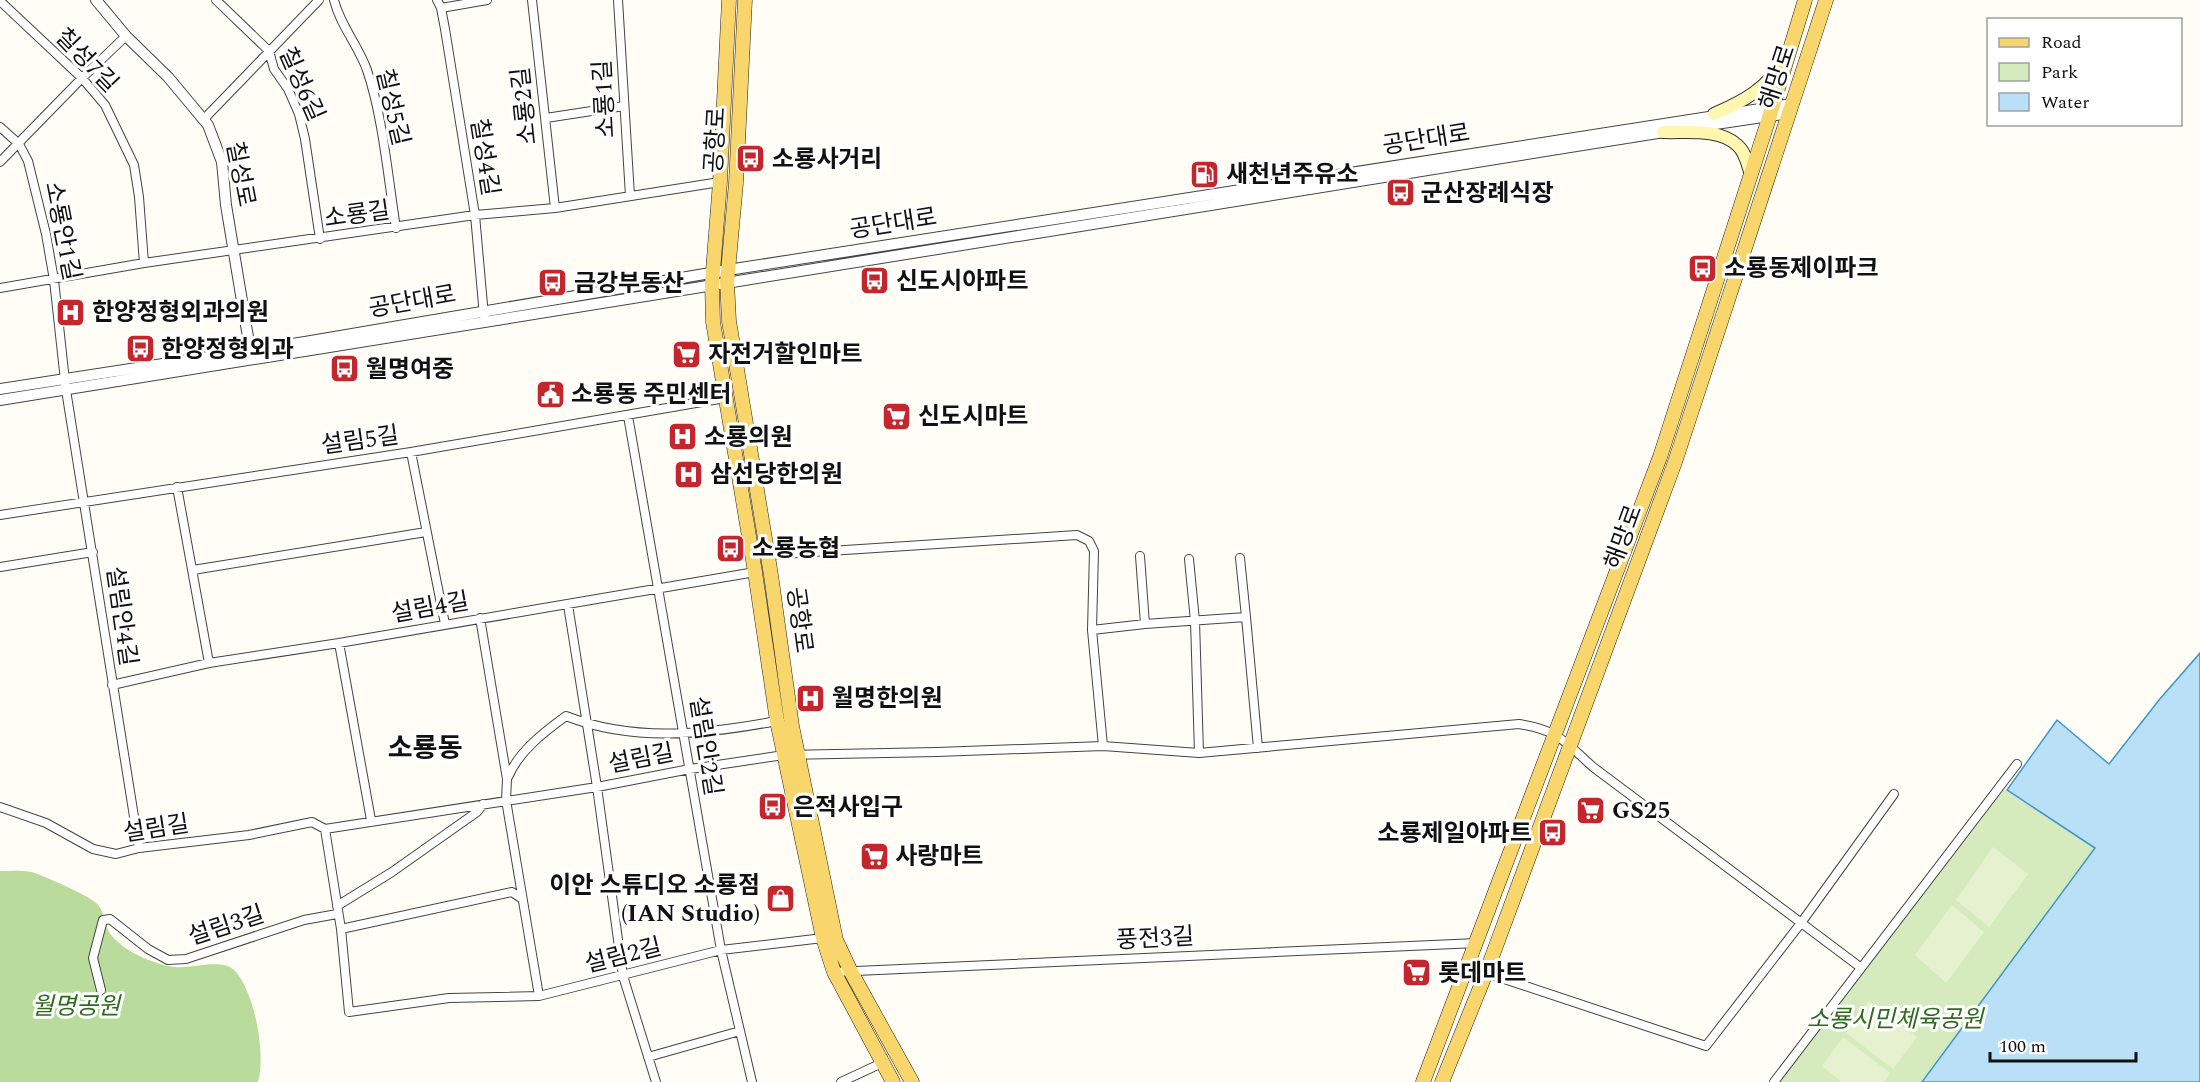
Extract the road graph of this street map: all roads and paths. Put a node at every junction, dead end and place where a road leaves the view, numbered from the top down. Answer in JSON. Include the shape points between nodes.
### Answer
{"nodes":[{"id":1,"x":96,"y":0,"type":"edge"},
{"id":2,"x":216,"y":0,"type":"edge"},
{"id":3,"x":319,"y":0,"type":"edge"},
{"id":4,"x":334,"y":0,"type":"edge"},
{"id":5,"x":488,"y":0,"type":"edge"},
{"id":6,"x":532,"y":0,"type":"edge"},
{"id":7,"x":618,"y":0,"type":"edge"},
{"id":8,"x":729,"y":0,"type":"edge"},
{"id":9,"x":745,"y":0,"type":"edge"},
{"id":10,"x":1805,"y":0,"type":"edge"},
{"id":11,"x":1826,"y":0,"type":"edge"},
{"id":12,"x":0,"y":1,"type":"edge"},
{"id":13,"x":439,"y":4,"type":"edge"},
{"id":14,"x":126,"y":36,"type":"junction"},
{"id":15,"x":1790,"y":47,"type":"junction"},
{"id":16,"x":269,"y":51,"type":"junction"},
{"id":17,"x":82,"y":78,"type":"junction"},
{"id":18,"x":624,"y":106,"type":"junction"},
{"id":19,"x":1791,"y":108,"type":"junction"},
{"id":20,"x":1772,"y":111,"type":"junction"},
{"id":21,"x":1714,"y":114,"type":"junction"},
{"id":22,"x":546,"y":118,"type":"junction"},
{"id":23,"x":204,"y":119,"type":"junction"},
{"id":24,"x":0,"y":127,"type":"edge"},
{"id":25,"x":1663,"y":132,"type":"junction"},
{"id":26,"x":19,"y":144,"type":"junction"},
{"id":27,"x":0,"y":162,"type":"edge"},
{"id":28,"x":1751,"y":175,"type":"junction"},
{"id":29,"x":720,"y":182,"type":"junction"},
{"id":30,"x":630,"y":196,"type":"junction"},
{"id":31,"x":555,"y":208,"type":"junction"},
{"id":32,"x":475,"y":215,"type":"junction"},
{"id":33,"x":396,"y":228,"type":"junction"},
{"id":34,"x":320,"y":239,"type":"junction"},
{"id":35,"x":235,"y":250,"type":"junction"},
{"id":36,"x":144,"y":263,"type":"junction"},
{"id":37,"x":728,"y":276,"type":"junction"},
{"id":38,"x":712,"y":278,"type":"junction"},
{"id":39,"x":54,"y":280,"type":"junction"},
{"id":40,"x":0,"y":288,"type":"edge"},
{"id":41,"x":483,"y":310,"type":"junction"},
{"id":42,"x":485,"y":322,"type":"junction"},
{"id":43,"x":251,"y":356,"type":"junction"},
{"id":44,"x":65,"y":385,"type":"junction"},
{"id":45,"x":0,"y":390,"type":"edge"},
{"id":46,"x":725,"y":398,"type":"junction"},
{"id":47,"x":0,"y":400,"type":"edge"},
{"id":48,"x":628,"y":416,"type":"junction"},
{"id":49,"x":411,"y":452,"type":"junction"},
{"id":50,"x":177,"y":487,"type":"junction"},
{"id":51,"x":85,"y":501,"type":"junction"},
{"id":52,"x":0,"y":515,"type":"edge"},
{"id":53,"x":426,"y":532,"type":"junction"},
{"id":54,"x":93,"y":552,"type":"junction"},
{"id":55,"x":768,"y":555,"type":"junction"},
{"id":56,"x":1140,"y":556,"type":"dead end"},
{"id":57,"x":1189,"y":558,"type":"dead end"},
{"id":58,"x":1240,"y":558,"type":"dead end"},
{"id":59,"x":0,"y":567,"type":"edge"},
{"id":60,"x":193,"y":570,"type":"junction"},
{"id":61,"x":755,"y":572,"type":"junction"},
{"id":62,"x":659,"y":588,"type":"junction"},
{"id":63,"x":568,"y":605,"type":"junction"},
{"id":64,"x":1246,"y":617,"type":"junction"},
{"id":65,"x":480,"y":618,"type":"junction"},
{"id":66,"x":1195,"y":621,"type":"junction"},
{"id":67,"x":445,"y":624,"type":"junction"},
{"id":68,"x":1145,"y":624,"type":"junction"},
{"id":69,"x":1092,"y":630,"type":"junction"},
{"id":70,"x":339,"y":643,"type":"junction"},
{"id":71,"x":209,"y":663,"type":"junction"},
{"id":72,"x":111,"y":685,"type":"junction"},
{"id":73,"x":777,"y":721,"type":"junction"},
{"id":74,"x":588,"y":724,"type":"junction"},
{"id":75,"x":1555,"y":733,"type":"junction"},
{"id":76,"x":685,"y":734,"type":"junction"},
{"id":77,"x":1103,"y":746,"type":"junction"},
{"id":78,"x":1570,"y":746,"type":"junction"},
{"id":79,"x":1258,"y":748,"type":"junction"},
{"id":80,"x":1199,"y":753,"type":"junction"},
{"id":81,"x":784,"y":755,"type":"junction"},
{"id":82,"x":798,"y":756,"type":"junction"},
{"id":83,"x":2017,"y":764,"type":"dead end"},
{"id":84,"x":690,"y":769,"type":"junction"},
{"id":85,"x":507,"y":779,"type":"junction"},
{"id":86,"x":597,"y":787,"type":"junction"},
{"id":87,"x":1894,"y":794,"type":"dead end"},
{"id":88,"x":506,"y":800,"type":"junction"},
{"id":89,"x":483,"y":804,"type":"junction"},
{"id":90,"x":0,"y":807,"type":"edge"},
{"id":91,"x":371,"y":820,"type":"junction"},
{"id":92,"x":325,"y":829,"type":"junction"},
{"id":93,"x":139,"y":848,"type":"junction"},
{"id":94,"x":521,"y":898,"type":"junction"},
{"id":95,"x":337,"y":910,"type":"junction"},
{"id":96,"x":1801,"y":923,"type":"junction"},
{"id":97,"x":340,"y":929,"type":"junction"},
{"id":98,"x":823,"y":938,"type":"junction"},
{"id":99,"x":1478,"y":943,"type":"junction"},
{"id":100,"x":721,"y":950,"type":"junction"},
{"id":101,"x":1468,"y":967,"type":"junction"},
{"id":102,"x":1860,"y":967,"type":"junction"},
{"id":103,"x":834,"y":972,"type":"junction"},
{"id":104,"x":851,"y":972,"type":"junction"},
{"id":105,"x":1486,"y":973,"type":"junction"},
{"id":106,"x":623,"y":976,"type":"junction"},
{"id":107,"x":100,"y":990,"type":"dead end"},
{"id":108,"x":538,"y":996,"type":"junction"},
{"id":109,"x":740,"y":1031,"type":"junction"},
{"id":110,"x":648,"y":1057,"type":"junction"},
{"id":111,"x":882,"y":1063,"type":"junction"},
{"id":112,"x":656,"y":1082,"type":"edge"},
{"id":113,"x":752,"y":1082,"type":"edge"},
{"id":114,"x":841,"y":1082,"type":"edge"},
{"id":115,"x":893,"y":1082,"type":"edge"},
{"id":116,"x":912,"y":1082,"type":"edge"},
{"id":117,"x":1423,"y":1082,"type":"edge"},
{"id":118,"x":1442,"y":1082,"type":"edge"},
{"id":119,"x":1774,"y":1082,"type":"edge"}],
"edges":[{"from":1,"to":14,"type":"street","name":"칠성로"},
{"from":2,"to":16,"type":"street","name":"칠성6길"},
{"from":3,"to":16,"type":"street"},
{"from":4,"to":33,"type":"street","name":"칠성5길","via":[[375,98]]},
{"from":5,"to":13,"type":"street"},
{"from":6,"to":22,"type":"street","name":"소룡2길"},
{"from":7,"to":18,"type":"street","name":"소룡1길"},
{"from":8,"to":29,"type":"main road","name":"공항로"},
{"from":9,"to":37,"type":"main road","name":"공항로"},
{"from":10,"to":15,"type":"main road","name":"해망로"},
{"from":11,"to":19,"type":"main road","name":"해망로"},
{"from":12,"to":17,"type":"street","name":"칠성7길"},
{"from":13,"to":32,"type":"street","name":"칠성4길"},
{"from":14,"to":17,"type":"street"},
{"from":14,"to":23,"type":"street","name":"칠성로"},
{"from":15,"to":20,"type":"main road","name":"해망로"},
{"from":15,"to":21,"type":"main road","via":[[1779,68],[1758,92]]},
{"from":16,"to":23,"type":"street"},
{"from":16,"to":34,"type":"street","name":"칠성6길","via":[[274,69],[288,88],[299,114]]},
{"from":17,"to":26,"type":"street"},
{"from":17,"to":36,"type":"street","name":"칠성7길","via":[[105,105],[134,165]]},
{"from":18,"to":22,"type":"street"},
{"from":18,"to":30,"type":"street","name":"소룡1길"},
{"from":19,"to":20,"type":"street","name":"공단대로"},
{"from":19,"to":78,"type":"main road","name":"해망로","via":[[1675,462]]},
{"from":20,"to":21,"type":"street","name":"공단대로"},
{"from":20,"to":25,"type":"street","name":"공단대로"},
{"from":20,"to":28,"type":"main road","name":"해망로"},
{"from":21,"to":37,"type":"street","name":"공단대로"},
{"from":22,"to":31,"type":"street","name":"소룡2길"},
{"from":23,"to":35,"type":"street","name":"칠성로","via":[[222,162]]},
{"from":24,"to":26,"type":"street","name":"소룡안1길"},
{"from":25,"to":28,"type":"main road","via":[[1714,134],[1728,139],[1739,145]]},
{"from":25,"to":37,"type":"street","name":"공단대로"},
{"from":26,"to":27,"type":"street"},
{"from":26,"to":39,"type":"street","name":"소룡안1길","via":[[35,184]]},
{"from":28,"to":75,"type":"main road","name":"해망로","via":[[1660,457]]},
{"from":29,"to":30,"type":"street","name":"소룡길"},
{"from":29,"to":38,"type":"main road","name":"공항로"},
{"from":30,"to":31,"type":"street","name":"소룡길"},
{"from":31,"to":32,"type":"street","name":"소룡길"},
{"from":32,"to":33,"type":"street","name":"소룡길"},
{"from":32,"to":41,"type":"street","name":"칠성4길"},
{"from":33,"to":34,"type":"street","name":"소룡길"},
{"from":34,"to":35,"type":"street","name":"소룡길"},
{"from":35,"to":36,"type":"street","name":"소룡길"},
{"from":35,"to":43,"type":"street","name":"칠성로"},
{"from":36,"to":39,"type":"street","name":"소룡길"},
{"from":37,"to":38,"type":"street","name":"공단대로"},
{"from":37,"to":55,"type":"main road","name":"공항로","via":[[729,321]]},
{"from":38,"to":41,"type":"street","name":"공단대로"},
{"from":38,"to":42,"type":"street","name":"공단대로"},
{"from":38,"to":46,"type":"main road","name":"공항로","via":[[713,322]]},
{"from":39,"to":40,"type":"street","name":"소룡길"},
{"from":39,"to":44,"type":"street","name":"소룡안1길"},
{"from":41,"to":42,"type":"street","name":"칠성4길"},
{"from":41,"to":43,"type":"street","name":"공단대로"},
{"from":42,"to":43,"type":"street","name":"공단대로"},
{"from":43,"to":44,"type":"street","name":"공단대로"},
{"from":44,"to":45,"type":"street","name":"공단대로"},
{"from":44,"to":47,"type":"street","name":"공단대로"},
{"from":44,"to":51,"type":"street","name":"설림안4길"},
{"from":46,"to":48,"type":"street","name":"설림5길"},
{"from":46,"to":61,"type":"main road","name":"공항로"},
{"from":48,"to":49,"type":"street","name":"설림5길"},
{"from":48,"to":62,"type":"street","name":"설림안2길"},
{"from":49,"to":50,"type":"street","name":"설림5길"},
{"from":49,"to":53,"type":"street"},
{"from":50,"to":51,"type":"street","name":"설림5길"},
{"from":50,"to":60,"type":"street"},
{"from":51,"to":52,"type":"street","name":"설림5길"},
{"from":51,"to":54,"type":"street","name":"설림안4길"},
{"from":53,"to":60,"type":"street"},
{"from":53,"to":67,"type":"street"},
{"from":54,"to":59,"type":"street"},
{"from":54,"to":72,"type":"street","name":"설림안4길"},
{"from":55,"to":69,"type":"street","via":[[1077,535],[1089,541],[1094,551]]},
{"from":55,"to":82,"type":"main road","name":"공항로"},
{"from":56,"to":68,"type":"street"},
{"from":57,"to":66,"type":"street"},
{"from":58,"to":64,"type":"street"},
{"from":60,"to":71,"type":"street"},
{"from":61,"to":62,"type":"street","name":"설림4길"},
{"from":61,"to":73,"type":"main road","name":"공항로"},
{"from":62,"to":63,"type":"street","name":"설림4길"},
{"from":62,"to":76,"type":"street","name":"설림안2길"},
{"from":63,"to":65,"type":"street","name":"설림4길"},
{"from":63,"to":74,"type":"street"},
{"from":64,"to":66,"type":"street"},
{"from":64,"to":79,"type":"street"},
{"from":65,"to":67,"type":"street","name":"설림4길"},
{"from":65,"to":85,"type":"street"},
{"from":66,"to":68,"type":"street"},
{"from":66,"to":80,"type":"street"},
{"from":67,"to":70,"type":"street","name":"설림4길"},
{"from":68,"to":69,"type":"street"},
{"from":69,"to":77,"type":"street"},
{"from":70,"to":71,"type":"street","name":"설림4길"},
{"from":70,"to":91,"type":"street"},
{"from":71,"to":72,"type":"street","name":"설림4길"},
{"from":72,"to":93,"type":"street","name":"설림안4길"},
{"from":73,"to":76,"type":"street"},
{"from":73,"to":81,"type":"main road","name":"공항로"},
{"from":74,"to":76,"type":"street","via":[[633,733]]},
{"from":74,"to":85,"type":"street","via":[[566,716],[532,744]]},
{"from":74,"to":86,"type":"street"},
{"from":75,"to":78,"type":"street"},
{"from":75,"to":79,"type":"street","name":"설림길","via":[[1519,724]]},
{"from":75,"to":99,"type":"main road","name":"해망로"},
{"from":76,"to":84,"type":"street","name":"설림안2길"},
{"from":77,"to":80,"type":"street","name":"설림길"},
{"from":77,"to":82,"type":"street","name":"설림길"},
{"from":78,"to":96,"type":"street"},
{"from":78,"to":105,"type":"main road","name":"해망로"},
{"from":79,"to":80,"type":"street","name":"설림길"},
{"from":81,"to":82,"type":"street","name":"설림길"},
{"from":81,"to":84,"type":"street","name":"설림길"},
{"from":81,"to":98,"type":"main road","name":"공항로"},
{"from":82,"to":104,"type":"main road","name":"공항로","via":[[836,940]]},
{"from":83,"to":102,"type":"street"},
{"from":84,"to":86,"type":"street","name":"설림길"},
{"from":84,"to":100,"type":"street","name":"설림안2길"},
{"from":85,"to":88,"type":"street"},
{"from":86,"to":88,"type":"street","name":"설림길"},
{"from":86,"to":106,"type":"street"},
{"from":87,"to":96,"type":"street"},
{"from":88,"to":89,"type":"street","name":"설림길"},
{"from":88,"to":94,"type":"street"},
{"from":89,"to":91,"type":"street","name":"설림길"},
{"from":89,"to":95,"type":"street","name":"설림3길"},
{"from":90,"to":93,"type":"street","name":"설림길","via":[[46,823],[93,849],[116,855]]},
{"from":91,"to":92,"type":"street","name":"설림길"},
{"from":92,"to":93,"type":"street","name":"설림길","via":[[312,822],[249,835]]},
{"from":92,"to":95,"type":"street"},
{"from":94,"to":97,"type":"street","via":[[512,892]]},
{"from":94,"to":108,"type":"street"},
{"from":95,"to":97,"type":"street","name":"설림2길"},
{"from":95,"to":107,"type":"street","name":"설림3길","via":[[186,959],[168,960],[110,919],[103,920],[93,958]]},
{"from":96,"to":102,"type":"street"},
{"from":96,"to":105,"type":"street","via":[[1706,1046]]},
{"from":97,"to":108,"type":"street","name":"설림2길","via":[[349,1012],[449,998]]},
{"from":98,"to":100,"type":"street","name":"설림2길"},
{"from":98,"to":103,"type":"main road","name":"공항로"},
{"from":99,"to":101,"type":"main road","name":"해망로"},
{"from":99,"to":104,"type":"street","name":"풍전3길"},
{"from":100,"to":106,"type":"street","name":"설림2길"},
{"from":100,"to":109,"type":"street","name":"설림안2길"},
{"from":101,"to":105,"type":"street"},
{"from":101,"to":117,"type":"main road","name":"해망로"},
{"from":102,"to":119,"type":"street"},
{"from":103,"to":104,"type":"street","name":"풍전3길"},
{"from":103,"to":111,"type":"main road","name":"공항로"},
{"from":104,"to":116,"type":"main road","name":"공항로"},
{"from":105,"to":118,"type":"main road","name":"해망로"},
{"from":106,"to":108,"type":"street","name":"설림2길"},
{"from":106,"to":110,"type":"street"},
{"from":109,"to":110,"type":"street"},
{"from":109,"to":113,"type":"street","name":"설림안2길"},
{"from":110,"to":112,"type":"street"},
{"from":111,"to":114,"type":"street"},
{"from":111,"to":115,"type":"main road","name":"공항로"}]}
